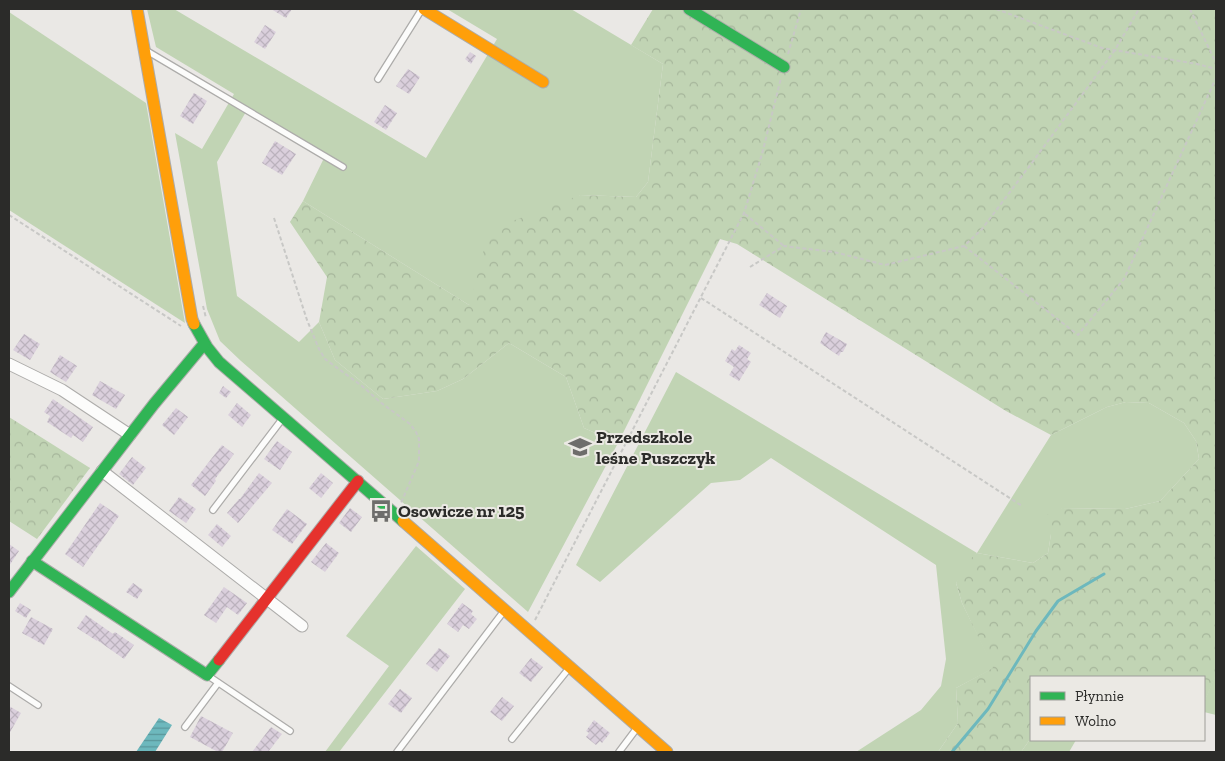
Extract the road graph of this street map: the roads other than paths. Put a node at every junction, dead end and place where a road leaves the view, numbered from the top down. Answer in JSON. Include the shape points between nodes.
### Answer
{"nodes":[{"id":1,"x":137,"y":9,"type":"edge"},
{"id":2,"x":423,"y":9,"type":"edge"},
{"id":3,"x":689,"y":9,"type":"edge"},
{"id":4,"x":145,"y":50,"type":"junction"},
{"id":5,"x":784,"y":67,"type":"road end"},
{"id":6,"x":378,"y":80,"type":"dead end"},
{"id":7,"x":543,"y":82,"type":"dead end"},
{"id":8,"x":343,"y":167,"type":"dead end"},
{"id":9,"x":204,"y":344,"type":"junction"},
{"id":10,"x":9,"y":364,"type":"edge"},
{"id":11,"x":283,"y":418,"type":"junction"},
{"id":12,"x":130,"y":435,"type":"junction"},
{"id":13,"x":102,"y":471,"type":"junction"},
{"id":14,"x":358,"y":481,"type":"junction"},
{"id":15,"x":213,"y":510,"type":"dead end"},
{"id":16,"x":32,"y":561,"type":"junction"},
{"id":17,"x":10,"y":587,"type":"edge"},
{"id":18,"x":267,"y":598,"type":"junction"},
{"id":19,"x":505,"y":610,"type":"junction"},
{"id":20,"x":302,"y":626,"type":"dead end"},
{"id":21,"x":570,"y":667,"type":"junction"},
{"id":22,"x":207,"y":675,"type":"junction"},
{"id":23,"x":218,"y":683,"type":"junction"},
{"id":24,"x":9,"y":686,"type":"edge"},
{"id":25,"x":38,"y":705,"type":"dead end"},
{"id":26,"x":185,"y":727,"type":"dead end"},
{"id":27,"x":638,"y":727,"type":"junction"},
{"id":28,"x":290,"y":731,"type":"dead end"},
{"id":29,"x":512,"y":739,"type":"dead end"},
{"id":30,"x":396,"y":752,"type":"edge"},
{"id":31,"x":620,"y":752,"type":"edge"},
{"id":32,"x":667,"y":752,"type":"edge"}],
"edges":[{"from":1,"to":4,"type":"street"},
{"from":2,"to":6,"type":"lane"},
{"from":2,"to":7,"type":"street"},
{"from":3,"to":5,"type":"street"},
{"from":4,"to":8,"type":"lane"},
{"from":4,"to":9,"type":"street","via":[[192,319]]},
{"from":9,"to":11,"type":"street","via":[[219,362]]},
{"from":9,"to":12,"type":"street"},
{"from":10,"to":12,"type":"street","via":[[62,390]]},
{"from":11,"to":14,"type":"street"},
{"from":11,"to":15,"type":"lane"},
{"from":12,"to":13,"type":"street"},
{"from":13,"to":16,"type":"street"},
{"from":13,"to":18,"type":"street"},
{"from":14,"to":18,"type":"street"},
{"from":14,"to":19,"type":"street"},
{"from":16,"to":17,"type":"street"},
{"from":16,"to":22,"type":"street"},
{"from":18,"to":20,"type":"street"},
{"from":18,"to":22,"type":"street"},
{"from":19,"to":21,"type":"street"},
{"from":19,"to":30,"type":"lane"},
{"from":21,"to":27,"type":"street"},
{"from":21,"to":29,"type":"lane"},
{"from":22,"to":23,"type":"lane"},
{"from":23,"to":26,"type":"lane"},
{"from":23,"to":28,"type":"lane"},
{"from":24,"to":25,"type":"lane"},
{"from":27,"to":31,"type":"lane"},
{"from":27,"to":32,"type":"street"}]}
